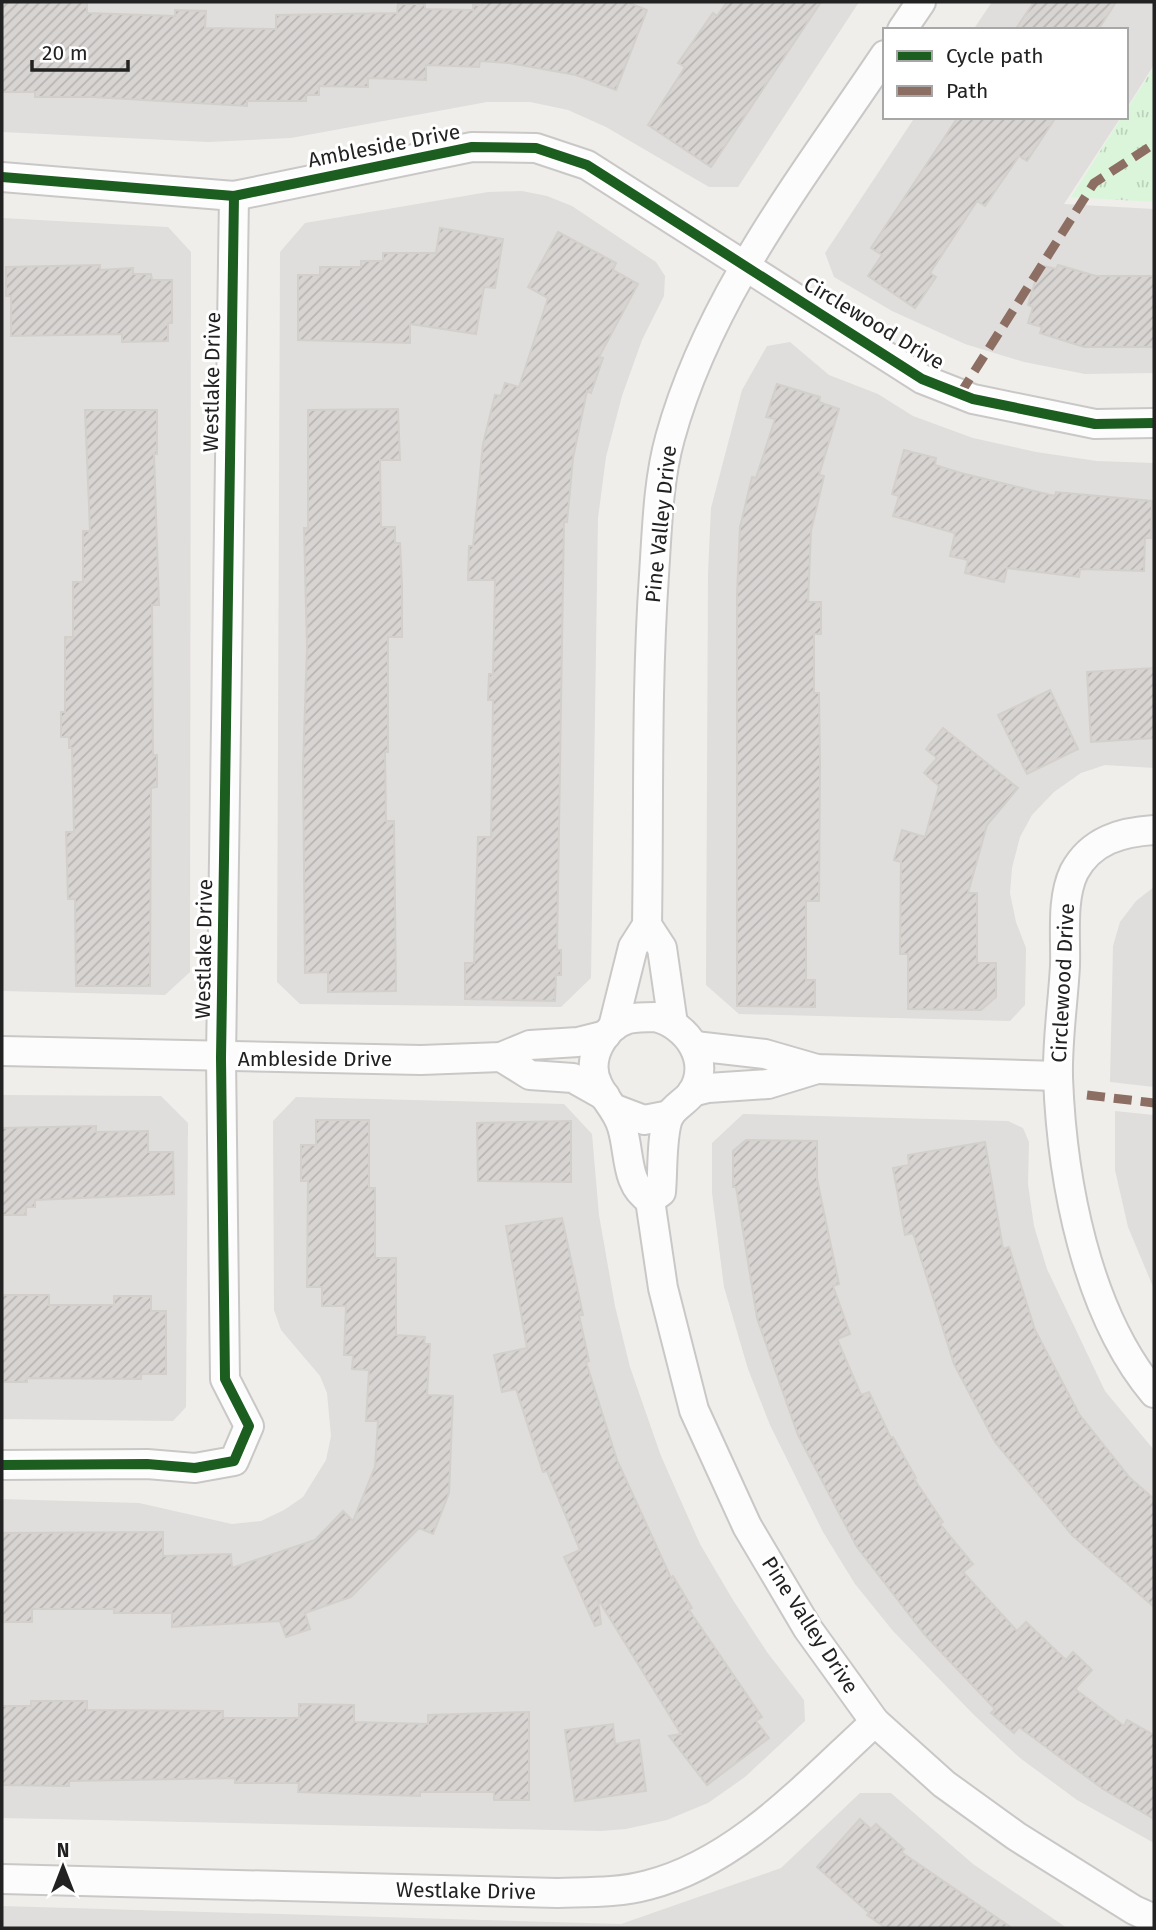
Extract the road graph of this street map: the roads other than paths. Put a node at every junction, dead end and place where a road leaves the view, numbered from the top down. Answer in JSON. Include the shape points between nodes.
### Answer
{"nodes":[{"id":1,"x":921,"y":2,"type":"edge"},
{"id":2,"x":903,"y":28,"type":"edge"},
{"id":3,"x":883,"y":58,"type":"edge"},
{"id":4,"x":2,"y":177,"type":"edge"},
{"id":5,"x":234,"y":196,"type":"junction"},
{"id":6,"x":744,"y":267,"type":"junction"},
{"id":7,"x":1154,"y":423,"type":"edge"},
{"id":8,"x":1154,"y":830,"type":"edge"},
{"id":9,"x":647,"y":925,"type":"junction"},
{"id":10,"x":673,"y":1024,"type":"junction"},
{"id":11,"x":610,"y":1031,"type":"junction"},
{"id":12,"x":695,"y":1046,"type":"junction"},
{"id":13,"x":2,"y":1051,"type":"edge"},
{"id":14,"x":221,"y":1058,"type":"junction"},
{"id":15,"x":501,"y":1058,"type":"junction"},
{"id":16,"x":817,"y":1069,"type":"junction"},
{"id":17,"x":1058,"y":1076,"type":"junction"},
{"id":18,"x":692,"y":1092,"type":"junction"},
{"id":19,"x":610,"y":1102,"type":"junction"},
{"id":20,"x":670,"y":1115,"type":"junction"},
{"id":21,"x":650,"y":1200,"type":"junction"},
{"id":22,"x":1154,"y":1392,"type":"edge"},
{"id":23,"x":2,"y":1465,"type":"edge"},
{"id":24,"x":875,"y":1722,"type":"junction"},
{"id":25,"x":2,"y":1879,"type":"edge"},
{"id":26,"x":1138,"y":1919,"type":"edge"}],
"edges":[{"from":1,"to":2,"type":"street"},
{"from":3,"to":6,"type":"street","name":"Pine Valley Drive"},
{"from":4,"to":5,"type":"street","name":"Ambleside Drive"},
{"from":5,"to":6,"type":"street","name":"Ambleside Drive","via":[[472,147],[536,148],[587,165]]},
{"from":5,"to":14,"type":"street","name":"Westlake Drive"},
{"from":6,"to":7,"type":"street","name":"Circlewood Drive","via":[[922,379],[973,399],[1095,424]]},
{"from":6,"to":9,"type":"street","name":"Pine Valley Drive","via":[[703,348],[670,439],[663,481],[651,620]]},
{"from":8,"to":17,"type":"street","name":"Circlewood Drive","via":[[1111,837],[1089,852],[1070,883]]},
{"from":9,"to":10,"type":"street","name":"Pine Valley Drive","via":[[662,948]]},
{"from":9,"to":11,"type":"street","name":"Pine Valley Drive","via":[[633,947]]},
{"from":10,"to":11,"type":"street","via":[[656,1017],[639,1018]]},
{"from":10,"to":12,"type":"street"},
{"from":11,"to":15,"type":"street","name":"Ambleside Drive","via":[[578,1042],[530,1045]]},
{"from":11,"to":19,"type":"street","name":"Pine Valley Drive","via":[[598,1047],[594,1064],[597,1084]]},
{"from":12,"to":16,"type":"street","name":"Circlewood Drive","via":[[765,1054]]},
{"from":12,"to":18,"type":"street","via":[[699,1071]]},
{"from":13,"to":14,"type":"street","name":"Ambleside Drive"},
{"from":14,"to":15,"type":"street","name":"Ambleside Drive"},
{"from":14,"to":23,"type":"street","name":"Westlake Drive","via":[[225,1379],[250,1426],[234,1461],[195,1468]]},
{"from":15,"to":19,"type":"street","name":"Ambleside Drive","via":[[530,1075],[573,1078]]},
{"from":16,"to":17,"type":"street","name":"Circlewood Drive"},
{"from":16,"to":18,"type":"street","name":"Circlewood Drive","via":[[768,1084]]},
{"from":17,"to":22,"type":"street","via":[[1065,1160],[1095,1285],[1113,1326]]},
{"from":18,"to":20,"type":"street"},
{"from":19,"to":20,"type":"street","via":[[644,1120]]},
{"from":19,"to":21,"type":"street","name":"Pine Valley Drive","via":[[625,1136],[635,1184]]},
{"from":20,"to":21,"type":"street","via":[[661,1192]]},
{"from":21,"to":24,"type":"street","name":"Pine Valley Drive","via":[[663,1288],[694,1410],[747,1526],[808,1629]]},
{"from":24,"to":25,"type":"street","name":"Westlake Drive","via":[[732,1849],[691,1871],[646,1886],[558,1893]]},
{"from":24,"to":26,"type":"street","name":"Pine Valley Drive","via":[[964,1799]]}]}
